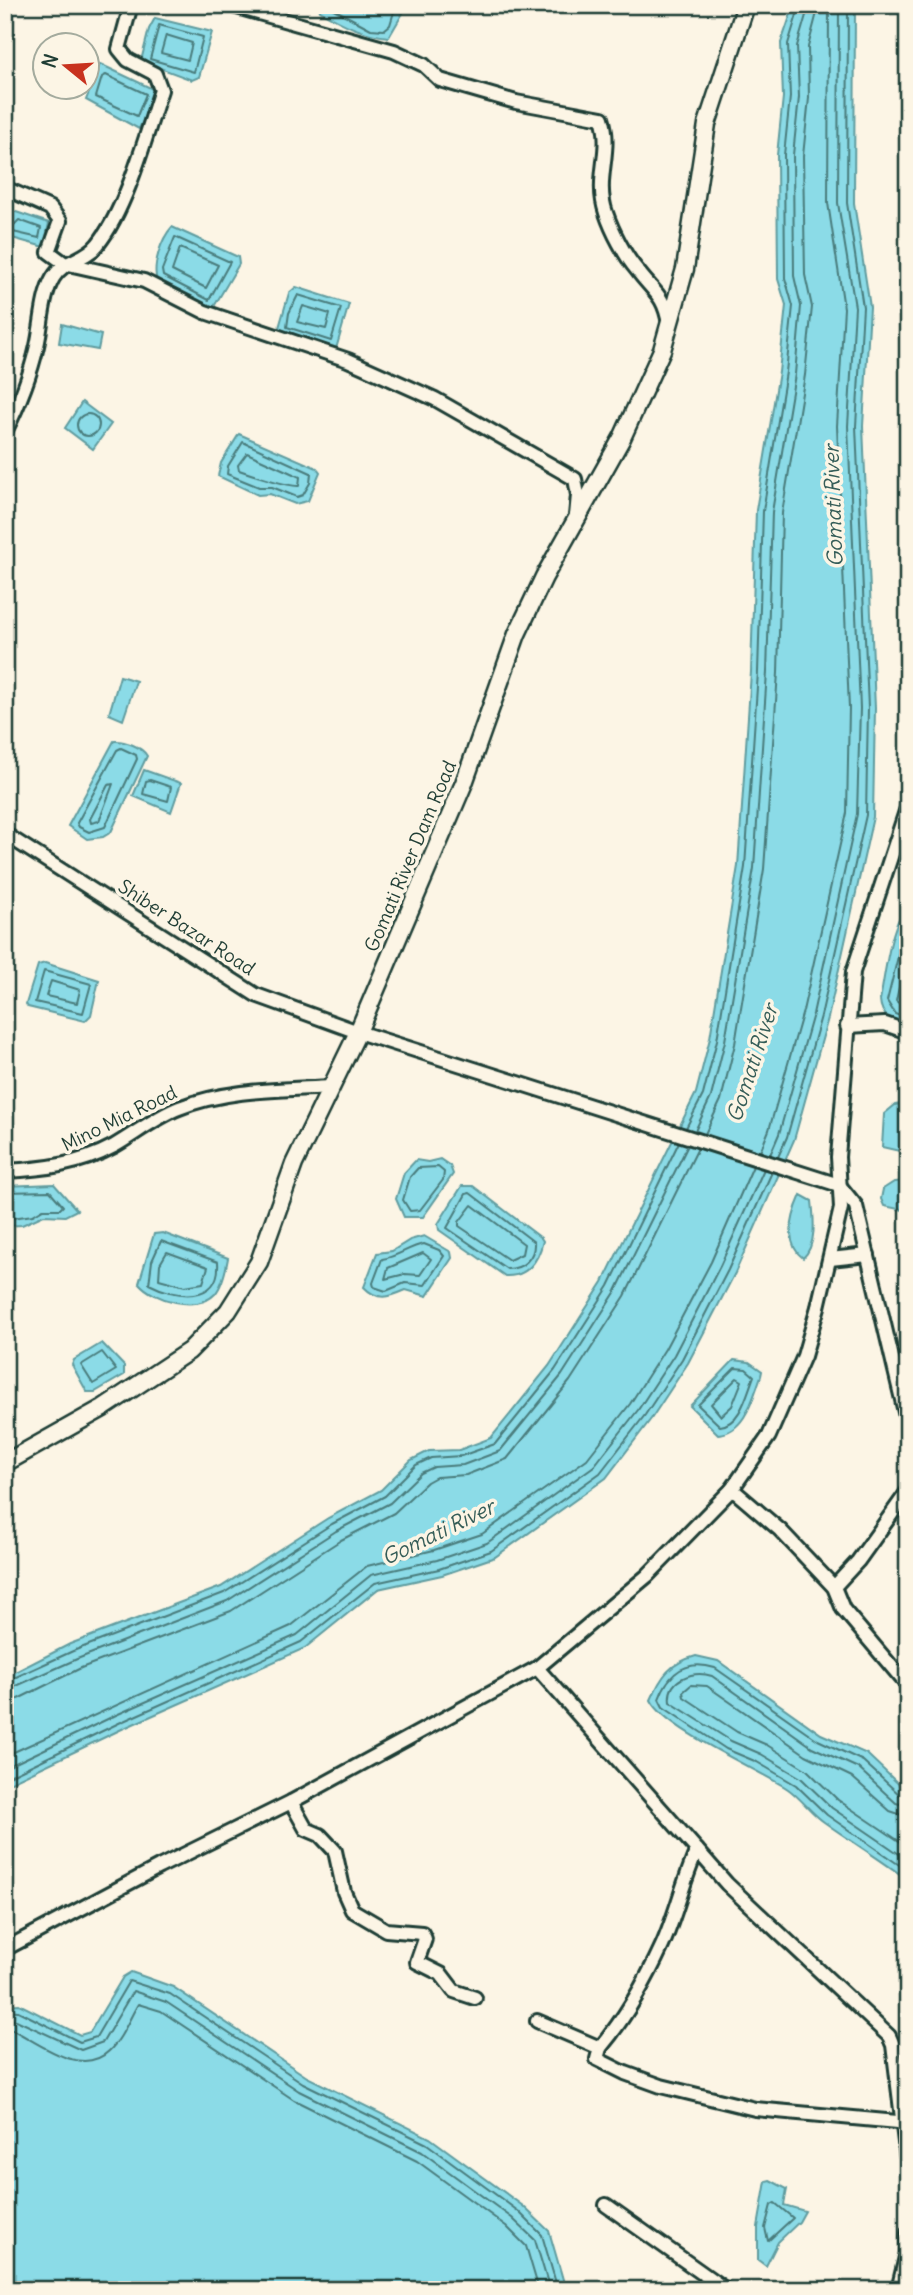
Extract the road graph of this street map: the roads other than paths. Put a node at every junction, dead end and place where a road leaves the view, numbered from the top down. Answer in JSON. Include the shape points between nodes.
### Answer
{"nodes":[{"id":1,"x":131,"y":5,"type":"edge"},
{"id":2,"x":230,"y":5,"type":"edge"},
{"id":3,"x":746,"y":5,"type":"edge"},
{"id":4,"x":5,"y":188,"type":"edge"},
{"id":5,"x":64,"y":263,"type":"junction"},
{"id":6,"x":670,"y":328,"type":"junction"},
{"id":7,"x":5,"y":432,"type":"edge"},
{"id":8,"x":575,"y":524,"type":"junction"},
{"id":9,"x":908,"y":805,"type":"edge"},
{"id":10,"x":5,"y":834,"type":"edge"},
{"id":11,"x":847,"y":1026,"type":"junction"},
{"id":12,"x":358,"y":1032,"type":"junction"},
{"id":13,"x":908,"y":1032,"type":"edge"},
{"id":14,"x":332,"y":1087,"type":"junction"},
{"id":15,"x":5,"y":1171,"type":"edge"},
{"id":16,"x":839,"y":1185,"type":"junction"},
{"id":17,"x":869,"y":1255,"type":"junction"},
{"id":18,"x":830,"y":1259,"type":"junction"},
{"id":19,"x":908,"y":1425,"type":"edge"},
{"id":20,"x":5,"y":1463,"type":"edge"},
{"id":21,"x":732,"y":1489,"type":"junction"},
{"id":22,"x":908,"y":1491,"type":"edge"},
{"id":23,"x":834,"y":1587,"type":"junction"},
{"id":24,"x":537,"y":1668,"type":"junction"},
{"id":25,"x":908,"y":1686,"type":"edge"},
{"id":26,"x":291,"y":1802,"type":"junction"},
{"id":27,"x":697,"y":1850,"type":"junction"},
{"id":28,"x":5,"y":1949,"type":"edge"},
{"id":29,"x":475,"y":1998,"type":"dead end"},
{"id":30,"x":537,"y":2021,"type":"dead end"},
{"id":31,"x":600,"y":2048,"type":"junction"},
{"id":32,"x":906,"y":2123,"type":"edge"},
{"id":33,"x":908,"y":2167,"type":"edge"},
{"id":34,"x":606,"y":2205,"type":"dead end"},
{"id":35,"x":908,"y":2233,"type":"edge"},
{"id":36,"x":907,"y":2253,"type":"edge"},
{"id":37,"x":726,"y":2290,"type":"edge"},
{"id":38,"x":898,"y":2290,"type":"edge"}],
"edges":[{"from":1,"to":5,"type":"street","via":[[118,49],[128,60],[155,74],[161,90],[124,200],[109,230],[85,257]]},
{"from":2,"to":6,"type":"street","via":[[394,51],[424,65],[440,80],[516,102],[603,118],[607,141],[600,181],[607,214],[636,270],[658,291]]},
{"from":3,"to":6,"type":"main road","name":"Gomati River Dam Road","via":[[718,85]]},
{"from":4,"to":5,"type":"street","via":[[55,211],[60,221],[49,252]]},
{"from":5,"to":7,"type":"street","via":[[52,280],[29,378]]},
{"from":5,"to":8,"type":"street","via":[[144,281],[205,312],[348,360],[435,399],[575,480]]},
{"from":6,"to":8,"type":"main road","name":"Gomati River Dam Road","via":[[622,438]]},
{"from":8,"to":12,"type":"main road","name":"Gomati River Dam Road","via":[[517,634],[464,783]]},
{"from":9,"to":11,"type":"street","via":[[860,944]]},
{"from":10,"to":12,"type":"street","name":"Shiber Bazar Road","via":[[190,950],[242,988]]},
{"from":11,"to":13,"type":"street","via":[[885,1024]]},
{"from":11,"to":16,"type":"street"},
{"from":12,"to":14,"type":"main road","name":"Gomati River Dam Road"},
{"from":12,"to":16,"type":"street","name":"Shiber Bazar Road"},
{"from":14,"to":15,"type":"street","name":"Mino Mia Road","via":[[261,1090],[205,1099],[82,1160],[57,1168]]},
{"from":14,"to":20,"type":"main road","name":"Gomati River Dam Road","via":[[294,1164],[259,1262],[228,1311],[165,1370]]},
{"from":16,"to":17,"type":"street","via":[[856,1206]]},
{"from":16,"to":18,"type":"street","via":[[841,1208]]},
{"from":17,"to":18,"type":"street"},
{"from":17,"to":19,"type":"street"},
{"from":18,"to":21,"type":"street","via":[[804,1356],[787,1397],[769,1436]]},
{"from":21,"to":23,"type":"street"},
{"from":21,"to":24,"type":"street","via":[[647,1576]]},
{"from":22,"to":23,"type":"street"},
{"from":23,"to":25,"type":"street","via":[[843,1609]]},
{"from":24,"to":26,"type":"street"},
{"from":24,"to":27,"type":"street"},
{"from":26,"to":28,"type":"street"},
{"from":26,"to":29,"type":"street","via":[[306,1829],[320,1835],[335,1851],[352,1910],[386,1930],[422,1933],[425,1939],[417,1962],[441,1974],[454,1991]]},
{"from":27,"to":31,"type":"street","via":[[644,1984]]},
{"from":27,"to":32,"type":"street","via":[[762,1919],[889,2036]]},
{"from":30,"to":31,"type":"street"},
{"from":31,"to":32,"type":"street","via":[[597,2059],[661,2086],[766,2110]]},
{"from":32,"to":33,"type":"street"},
{"from":34,"to":37,"type":"street"},
{"from":35,"to":36,"type":"street"},
{"from":36,"to":38,"type":"street"}]}
